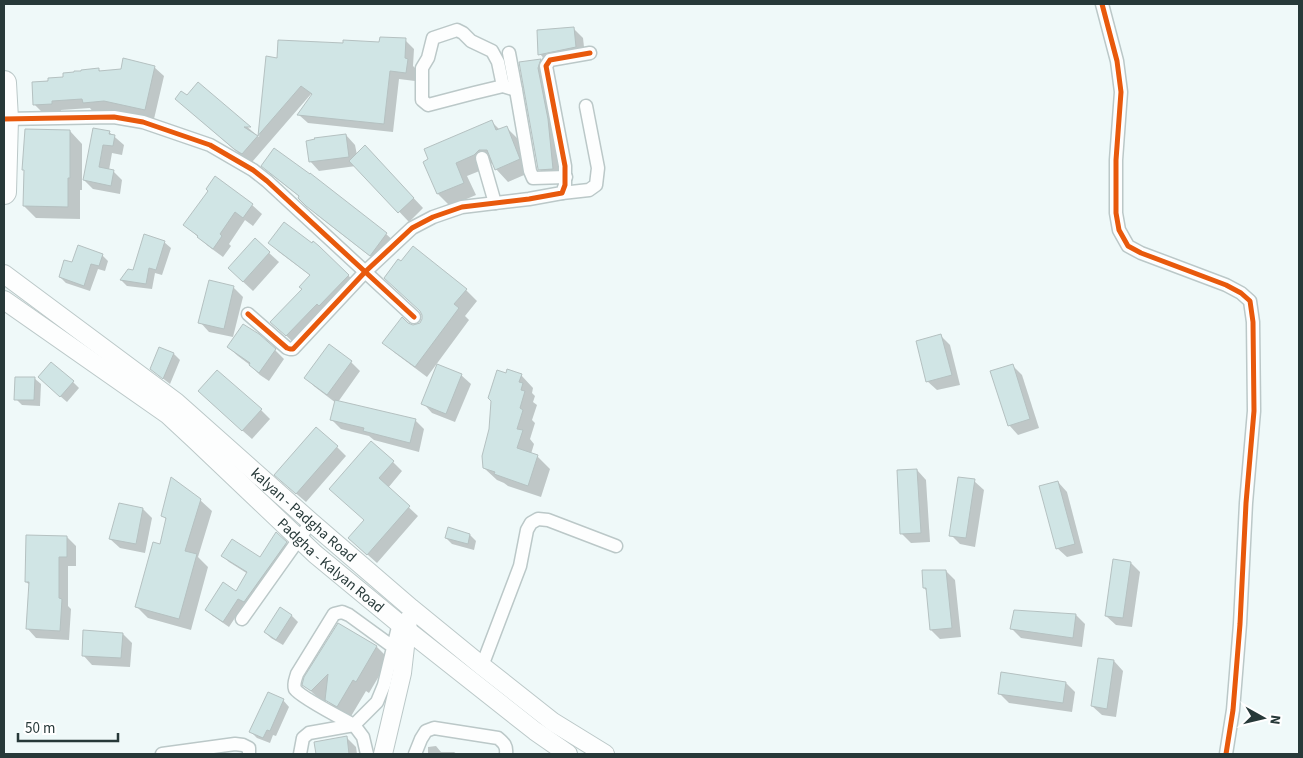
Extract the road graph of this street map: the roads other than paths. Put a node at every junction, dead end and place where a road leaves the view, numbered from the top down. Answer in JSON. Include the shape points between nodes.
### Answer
{"nodes":[{"id":1,"x":1102,"y":4,"type":"edge"},
{"id":2,"x":509,"y":53,"type":"dead end"},
{"id":3,"x":590,"y":53,"type":"dead end"},
{"id":4,"x":4,"y":83,"type":"edge"},
{"id":5,"x":503,"y":86,"type":"junction"},
{"id":6,"x":516,"y":90,"type":"junction"},
{"id":7,"x":586,"y":106,"type":"dead end"},
{"id":8,"x":5,"y":119,"type":"edge"},
{"id":9,"x":482,"y":158,"type":"dead end"},
{"id":10,"x":566,"y":177,"type":"junction"},
{"id":11,"x":533,"y":178,"type":"junction"},
{"id":12,"x":4,"y":192,"type":"edge"},
{"id":13,"x":562,"y":193,"type":"junction"},
{"id":14,"x":529,"y":199,"type":"junction"},
{"id":15,"x":494,"y":203,"type":"junction"},
{"id":16,"x":365,"y":272,"type":"junction"},
{"id":17,"x":4,"y":274,"type":"edge"},
{"id":18,"x":4,"y":300,"type":"edge"},
{"id":19,"x":248,"y":314,"type":"dead end"},
{"id":20,"x":414,"y":317,"type":"dead end"},
{"id":21,"x":171,"y":408,"type":"junction"},
{"id":22,"x":239,"y":469,"type":"junction"},
{"id":23,"x":311,"y":522,"type":"junction"},
{"id":24,"x":299,"y":538,"type":"junction"},
{"id":25,"x":616,"y":546,"type":"dead end"},
{"id":26,"x":411,"y":608,"type":"junction"},
{"id":27,"x":242,"y":619,"type":"dead end"},
{"id":28,"x":403,"y":626,"type":"junction"},
{"id":29,"x":393,"y":647,"type":"junction"},
{"id":30,"x":482,"y":666,"type":"junction"},
{"id":31,"x":553,"y":722,"type":"junction"},
{"id":32,"x":354,"y":725,"type":"junction"},
{"id":33,"x":542,"y":737,"type":"junction"},
{"id":34,"x":162,"y":754,"type":"edge"},
{"id":35,"x":249,"y":754,"type":"edge"},
{"id":36,"x":300,"y":754,"type":"edge"},
{"id":37,"x":367,"y":754,"type":"edge"},
{"id":38,"x":383,"y":754,"type":"edge"},
{"id":39,"x":415,"y":754,"type":"edge"},
{"id":40,"x":506,"y":754,"type":"edge"},
{"id":41,"x":568,"y":754,"type":"edge"},
{"id":42,"x":605,"y":754,"type":"edge"},
{"id":43,"x":1226,"y":754,"type":"edge"}],
"edges":[{"from":1,"to":43,"type":"street","via":[[1117,61],[1121,92],[1116,160],[1119,230],[1128,246],[1141,254],[1226,285],[1250,302],[1254,410],[1240,624]]},
{"from":2,"to":6,"type":"street"},
{"from":3,"to":10,"type":"street","via":[[550,60],[546,66]]},
{"from":4,"to":8,"type":"highway"},
{"from":5,"to":5,"type":"street","via":[[428,105],[422,100],[422,68],[434,38],[457,30],[492,51]]},
{"from":5,"to":6,"type":"street"},
{"from":6,"to":11,"type":"street"},
{"from":7,"to":13,"type":"street","via":[[598,168],[596,185],[589,190]]},
{"from":8,"to":12,"type":"highway"},
{"from":8,"to":16,"type":"street","via":[[114,117],[143,122],[210,145],[267,181]]},
{"from":9,"to":15,"type":"street"},
{"from":10,"to":11,"type":"street"},
{"from":10,"to":13,"type":"street"},
{"from":11,"to":14,"type":"street"},
{"from":13,"to":14,"type":"street"},
{"from":14,"to":15,"type":"street"},
{"from":15,"to":16,"type":"street","via":[[462,206],[433,216],[412,228]]},
{"from":16,"to":19,"type":"street","via":[[293,349],[287,348]]},
{"from":16,"to":20,"type":"street"},
{"from":17,"to":21,"type":"main road","name":"kalyan - Padgha Road"},
{"from":18,"to":21,"type":"main road"},
{"from":21,"to":22,"type":"main road","name":"kalyan - Padgha Road"},
{"from":22,"to":23,"type":"main road","name":"kalyan - Padgha Road"},
{"from":22,"to":24,"type":"main road","name":"Padgha - Kalyan Road"},
{"from":23,"to":24,"type":"street"},
{"from":23,"to":26,"type":"main road","name":"kalyan - Padgha Road"},
{"from":24,"to":27,"type":"street"},
{"from":24,"to":28,"type":"main road","name":"Padgha - Kalyan Road"},
{"from":25,"to":30,"type":"street","via":[[548,520],[538,518],[531,522],[520,566]]},
{"from":26,"to":28,"type":"main road"},
{"from":26,"to":30,"type":"main road","name":"kalyan - Padgha Road"},
{"from":28,"to":29,"type":"street"},
{"from":28,"to":33,"type":"main road","name":"Padgha - Kalyan Road"},
{"from":28,"to":38,"type":"main road","via":[[402,673]]},
{"from":29,"to":32,"type":"street","via":[[377,702]]},
{"from":29,"to":32,"type":"street","via":[[350,616],[342,612],[334,614],[297,674],[295,689]]},
{"from":30,"to":31,"type":"main road","name":"kalyan - Padgha Road"},
{"from":31,"to":33,"type":"main road"},
{"from":31,"to":42,"type":"main road","name":"kalyan - Padgha Road"},
{"from":32,"to":36,"type":"street","via":[[309,733],[303,738]]},
{"from":32,"to":37,"type":"street","via":[[364,737]]},
{"from":33,"to":41,"type":"main road","name":"Padgha - Kalyan Road"},
{"from":34,"to":35,"type":"street","via":[[235,744],[249,748]]},
{"from":39,"to":40,"type":"street","via":[[426,731],[434,728],[498,738],[504,742]]}]}
